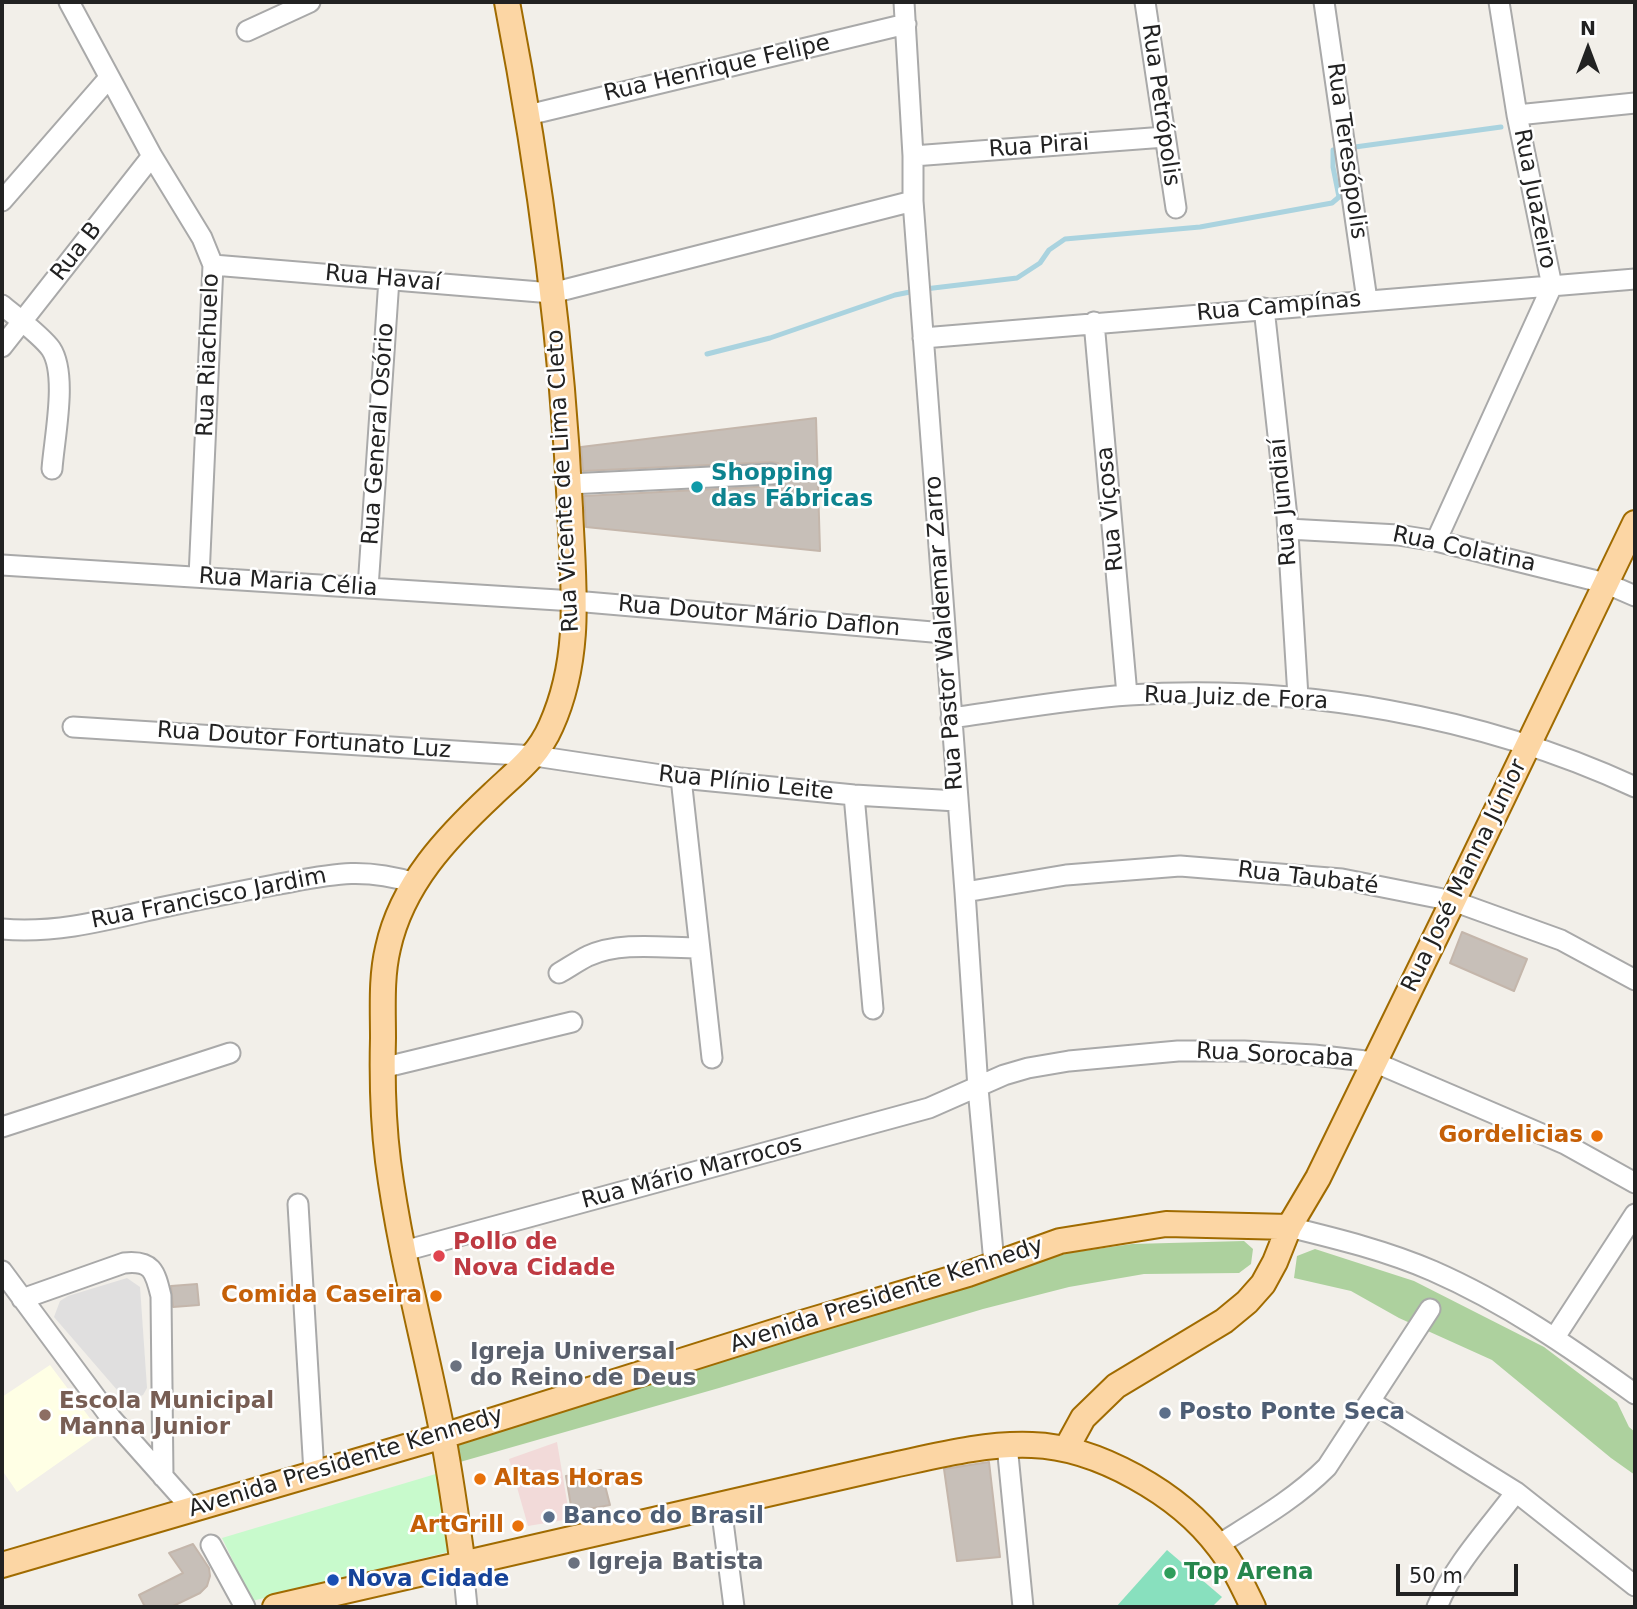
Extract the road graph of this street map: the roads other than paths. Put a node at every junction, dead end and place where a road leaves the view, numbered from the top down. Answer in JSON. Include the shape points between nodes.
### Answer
{"nodes":[{"id":1,"x":69,"y":2,"type":"edge"},
{"id":2,"x":310,"y":2,"type":"edge"},
{"id":3,"x":507,"y":2,"type":"edge"},
{"id":4,"x":904,"y":2,"type":"edge"},
{"id":5,"x":1145,"y":2,"type":"edge"},
{"id":6,"x":1324,"y":2,"type":"edge"},
{"id":7,"x":1499,"y":2,"type":"edge"},
{"id":8,"x":906,"y":24,"type":"junction"},
{"id":9,"x":247,"y":31,"type":"dead end"},
{"id":10,"x":108,"y":79,"type":"junction"},
{"id":11,"x":1635,"y":103,"type":"edge"},
{"id":12,"x":528,"y":114,"type":"junction"},
{"id":13,"x":1517,"y":115,"type":"junction"},
{"id":14,"x":1166,"y":137,"type":"junction"},
{"id":15,"x":152,"y":156,"type":"junction"},
{"id":16,"x":913,"y":156,"type":"junction"},
{"id":17,"x":2,"y":201,"type":"edge"},
{"id":18,"x":913,"y":201,"type":"junction"},
{"id":19,"x":1176,"y":208,"type":"dead end"},
{"id":20,"x":214,"y":265,"type":"junction"},
{"id":21,"x":389,"y":279,"type":"junction"},
{"id":22,"x":1635,"y":279,"type":"edge"},
{"id":23,"x":1552,"y":286,"type":"junction"},
{"id":24,"x":552,"y":293,"type":"junction"},
{"id":25,"x":1367,"y":300,"type":"junction"},
{"id":26,"x":2,"y":305,"type":"edge"},
{"id":27,"x":1264,"y":308,"type":"junction"},
{"id":28,"x":21,"y":322,"type":"junction"},
{"id":29,"x":1094,"y":322,"type":"junction"},
{"id":30,"x":923,"y":338,"type":"junction"},
{"id":31,"x":2,"y":348,"type":"edge"},
{"id":32,"x":52,"y":469,"type":"dead end"},
{"id":33,"x":772,"y":474,"type":"dead end"},
{"id":34,"x":569,"y":484,"type":"junction"},
{"id":35,"x":1635,"y":523,"type":"edge"},
{"id":36,"x":1288,"y":529,"type":"junction"},
{"id":37,"x":1436,"y":541,"type":"junction"},
{"id":38,"x":2,"y":565,"type":"edge"},
{"id":39,"x":199,"y":577,"type":"junction"},
{"id":40,"x":1605,"y":583,"type":"junction"},
{"id":41,"x":368,"y":588,"type":"junction"},
{"id":42,"x":1635,"y":596,"type":"edge"},
{"id":43,"x":574,"y":601,"type":"junction"},
{"id":44,"x":944,"y":633,"type":"junction"},
{"id":45,"x":1127,"y":695,"type":"junction"},
{"id":46,"x":1298,"y":697,"type":"junction"},
{"id":47,"x":951,"y":718,"type":"junction"},
{"id":48,"x":73,"y":727,"type":"dead end"},
{"id":49,"x":1528,"y":745,"type":"junction"},
{"id":50,"x":535,"y":756,"type":"junction"},
{"id":51,"x":681,"y":778,"type":"junction"},
{"id":52,"x":1635,"y":787,"type":"edge"},
{"id":53,"x":854,"y":795,"type":"junction"},
{"id":54,"x":957,"y":801,"type":"junction"},
{"id":55,"x":415,"y":883,"type":"junction"},
{"id":56,"x":965,"y":892,"type":"junction"},
{"id":57,"x":1453,"y":901,"type":"junction"},
{"id":58,"x":2,"y":929,"type":"edge"},
{"id":59,"x":699,"y":948,"type":"junction"},
{"id":60,"x":559,"y":973,"type":"dead end"},
{"id":61,"x":1635,"y":980,"type":"edge"},
{"id":62,"x":873,"y":1009,"type":"dead end"},
{"id":63,"x":572,"y":1022,"type":"dead end"},
{"id":64,"x":230,"y":1053,"type":"dead end"},
{"id":65,"x":712,"y":1058,"type":"dead end"},
{"id":66,"x":1374,"y":1062,"type":"junction"},
{"id":67,"x":382,"y":1068,"type":"junction"},
{"id":68,"x":978,"y":1088,"type":"junction"},
{"id":69,"x":2,"y":1127,"type":"edge"},
{"id":70,"x":1635,"y":1183,"type":"edge"},
{"id":71,"x":298,"y":1205,"type":"dead end"},
{"id":72,"x":1635,"y":1214,"type":"edge"},
{"id":73,"x":1289,"y":1227,"type":"junction"},
{"id":74,"x":404,"y":1251,"type":"junction"},
{"id":75,"x":994,"y":1263,"type":"junction"},
{"id":76,"x":2,"y":1271,"type":"edge"},
{"id":77,"x":22,"y":1299,"type":"junction"},
{"id":78,"x":1430,"y":1309,"type":"dead end"},
{"id":79,"x":1555,"y":1337,"type":"junction"},
{"id":80,"x":1635,"y":1394,"type":"edge"},
{"id":81,"x":1371,"y":1402,"type":"junction"},
{"id":82,"x":443,"y":1436,"type":"junction"},
{"id":83,"x":1007,"y":1445,"type":"junction"},
{"id":84,"x":1066,"y":1448,"type":"junction"},
{"id":85,"x":314,"y":1473,"type":"junction"},
{"id":86,"x":163,"y":1477,"type":"junction"},
{"id":87,"x":1516,"y":1492,"type":"junction"},
{"id":88,"x":721,"y":1506,"type":"junction"},
{"id":89,"x":192,"y":1509,"type":"junction"},
{"id":90,"x":211,"y":1545,"type":"dead end"},
{"id":91,"x":1218,"y":1545,"type":"junction"},
{"id":92,"x":2,"y":1565,"type":"edge"},
{"id":93,"x":463,"y":1566,"type":"junction"},
{"id":94,"x":1635,"y":1586,"type":"edge"},
{"id":95,"x":323,"y":1602,"type":"edge"},
{"id":96,"x":245,"y":1607,"type":"edge"},
{"id":97,"x":275,"y":1607,"type":"edge"},
{"id":98,"x":467,"y":1607,"type":"edge"},
{"id":99,"x":734,"y":1607,"type":"edge"},
{"id":100,"x":1023,"y":1607,"type":"edge"},
{"id":101,"x":1252,"y":1607,"type":"edge"},
{"id":102,"x":1437,"y":1607,"type":"edge"}],
"edges":[{"from":1,"to":10,"type":"street","name":"Rua Riachuelo"},
{"from":2,"to":9,"type":"street"},
{"from":3,"to":12,"type":"main road","name":"Rua Vicente de Lima Cleto"},
{"from":4,"to":8,"type":"street","name":"Rua Pastor Waldemar Zarro"},
{"from":5,"to":14,"type":"street","name":"Rua Petrópolis"},
{"from":6,"to":25,"type":"street","name":"Rua Teresópolis"},
{"from":7,"to":13,"type":"street","name":"Rua Juazeiro"},
{"from":8,"to":12,"type":"street","name":"Rua Henrique Felipe"},
{"from":8,"to":16,"type":"street","name":"Rua Pastor Waldemar Zarro"},
{"from":10,"to":15,"type":"street","name":"Rua Riachuelo"},
{"from":10,"to":17,"type":"street"},
{"from":11,"to":13,"type":"street"},
{"from":12,"to":24,"type":"main road","name":"Rua Vicente de Lima Cleto"},
{"from":13,"to":23,"type":"street","name":"Rua Juazeiro"},
{"from":14,"to":16,"type":"street","name":"Rua Pirai"},
{"from":14,"to":19,"type":"street","name":"Rua Petrópolis"},
{"from":15,"to":20,"type":"street","name":"Rua Riachuelo"},
{"from":15,"to":28,"type":"street","name":"Rua B"},
{"from":16,"to":18,"type":"street","name":"Rua Pastor Waldemar Zarro"},
{"from":18,"to":24,"type":"street","name":"Rua Havaí"},
{"from":18,"to":30,"type":"street","name":"Rua Pastor Waldemar Zarro"},
{"from":20,"to":21,"type":"street","name":"Rua Havaí"},
{"from":20,"to":39,"type":"street","name":"Rua Riachuelo"},
{"from":21,"to":24,"type":"street","name":"Rua Havaí"},
{"from":21,"to":41,"type":"street","name":"Rua General Osório"},
{"from":22,"to":23,"type":"street","name":"Rua Campínas"},
{"from":23,"to":25,"type":"street","name":"Rua Campínas"},
{"from":23,"to":37,"type":"street","name":"Rua Juazeiro"},
{"from":24,"to":34,"type":"main road","name":"Rua Vicente de Lima Cleto"},
{"from":25,"to":27,"type":"street","name":"Rua Campínas"},
{"from":26,"to":28,"type":"street"},
{"from":27,"to":29,"type":"street","name":"Rua Campínas"},
{"from":27,"to":36,"type":"street","name":"Rua Jundiaí"},
{"from":28,"to":31,"type":"street","name":"Rua B"},
{"from":28,"to":32,"type":"street","via":[[50,348],[58,370]]},
{"from":29,"to":30,"type":"street","name":"Rua Campínas"},
{"from":29,"to":45,"type":"street","name":"Rua Viçosa"},
{"from":30,"to":44,"type":"street","name":"Rua Pastor Waldemar Zarro"},
{"from":33,"to":34,"type":"street"},
{"from":34,"to":43,"type":"main road","name":"Rua Vicente de Lima Cleto"},
{"from":35,"to":40,"type":"main road","name":"Rua José Manna Júnior"},
{"from":36,"to":37,"type":"street","name":"Rua Colatina"},
{"from":36,"to":46,"type":"street","name":"Rua Jundiaí"},
{"from":37,"to":40,"type":"street","name":"Rua Colatina"},
{"from":38,"to":39,"type":"street","name":"Rua Maria Célia"},
{"from":39,"to":41,"type":"street","name":"Rua Maria Célia"},
{"from":40,"to":42,"type":"street","name":"Rua Colatina"},
{"from":40,"to":49,"type":"main road","name":"Rua José Manna Júnior"},
{"from":41,"to":43,"type":"street","name":"Rua Maria Célia"},
{"from":43,"to":44,"type":"street","name":"Rua Doutor Mário Daflon"},
{"from":43,"to":50,"type":"main road","name":"Rua Vicente de Lima Cleto","via":[[569,675],[550,730]]},
{"from":44,"to":47,"type":"street","name":"Rua Pastor Waldemar Zarro"},
{"from":45,"to":46,"type":"street","name":"Rua Juiz de Fora"},
{"from":45,"to":47,"type":"street","name":"Rua Juiz de Fora"},
{"from":46,"to":49,"type":"street","name":"Rua Juiz de Fora","via":[[1412,715]]},
{"from":47,"to":54,"type":"street","name":"Rua Pastor Waldemar Zarro"},
{"from":48,"to":50,"type":"street","name":"Rua Doutor Fortunato Luz"},
{"from":49,"to":52,"type":"street","name":"Rua Juiz de Fora"},
{"from":49,"to":57,"type":"main road","name":"Rua José Manna Júnior"},
{"from":50,"to":51,"type":"street","name":"Rua Plínio Leite"},
{"from":50,"to":55,"type":"main road","name":"Rua Vicente de Lima Cleto","via":[[464,822]]},
{"from":51,"to":53,"type":"street","name":"Rua Plínio Leite"},
{"from":51,"to":59,"type":"street"},
{"from":53,"to":54,"type":"street","name":"Rua Plínio Leite"},
{"from":53,"to":62,"type":"street"},
{"from":54,"to":56,"type":"street","name":"Rua Pastor Waldemar Zarro"},
{"from":55,"to":58,"type":"street","name":"Rua Francisco Jardim","via":[[371,872],[337,874],[59,929]]},
{"from":55,"to":67,"type":"main road","name":"Rua Vicente de Lima Cleto","via":[[388,946]]},
{"from":56,"to":57,"type":"street","name":"Rua Taubaté","via":[[1066,875],[1180,866],[1342,879]]},
{"from":56,"to":68,"type":"street","name":"Rua Pastor Waldemar Zarro"},
{"from":57,"to":61,"type":"street","name":"Rua Taubaté","via":[[1561,940]]},
{"from":57,"to":66,"type":"main road","name":"Rua José Manna Júnior"},
{"from":59,"to":60,"type":"street","via":[[626,947],[589,956]]},
{"from":59,"to":65,"type":"street"},
{"from":63,"to":67,"type":"street"},
{"from":64,"to":69,"type":"street"},
{"from":66,"to":68,"type":"street","name":"Rua Sorocaba","via":[[1244,1051],[1178,1051],[1028,1068]]},
{"from":66,"to":70,"type":"street","name":"Rua Sorocaba","via":[[1565,1144]]},
{"from":66,"to":73,"type":"main road","name":"Rua José Manna Júnior"},
{"from":67,"to":74,"type":"main road","name":"Rua Vicente de Lima Cleto","via":[[387,1156]]},
{"from":68,"to":74,"type":"street","name":"Rua Mário Marrocos","via":[[929,1108]]},
{"from":68,"to":75,"type":"street","name":"Rua Pastor Waldemar Zarro"},
{"from":71,"to":85,"type":"street"},
{"from":72,"to":79,"type":"street"},
{"from":73,"to":75,"type":"main road","name":"Avenida Presidente Kennedy","via":[[1166,1224],[1060,1241]]},
{"from":73,"to":79,"type":"street","name":"Avenida Presidente Kennedy","via":[[1431,1270]]},
{"from":73,"to":84,"type":"main road","name":"Rua José Manna Júnior","via":[[1263,1284],[1247,1302],[1224,1321],[1116,1386],[1083,1418]]},
{"from":74,"to":82,"type":"main road","name":"Rua Vicente de Lima Cleto"},
{"from":75,"to":82,"type":"main road","name":"Avenida Presidente Kennedy"},
{"from":76,"to":77,"type":"street"},
{"from":77,"to":86,"type":"street","via":[[98,1402]]},
{"from":77,"to":86,"type":"street","via":[[124,1263],[140,1261],[151,1267],[161,1296]]},
{"from":78,"to":81,"type":"street"},
{"from":79,"to":80,"type":"street","name":"Avenida Presidente Kennedy"},
{"from":81,"to":87,"type":"street"},
{"from":81,"to":91,"type":"street","via":[[1327,1467],[1308,1486]]},
{"from":82,"to":85,"type":"main road","name":"Avenida Presidente Kennedy"},
{"from":82,"to":93,"type":"main road","name":"Rua Vicente de Lima Cleto"},
{"from":83,"to":84,"type":"main road"},
{"from":83,"to":88,"type":"main road","via":[[902,1463]]},
{"from":83,"to":100,"type":"street"},
{"from":84,"to":91,"type":"main road","via":[[1142,1480],[1184,1511]]},
{"from":85,"to":89,"type":"main road","name":"Avenida Presidente Kennedy"},
{"from":86,"to":89,"type":"street"},
{"from":87,"to":94,"type":"street"},
{"from":87,"to":102,"type":"street","via":[[1463,1562]]},
{"from":88,"to":93,"type":"main road"},
{"from":88,"to":99,"type":"street"},
{"from":89,"to":92,"type":"main road","name":"Avenida Presidente Kennedy"},
{"from":90,"to":96,"type":"street"},
{"from":91,"to":101,"type":"main road"},
{"from":93,"to":95,"type":"main road"},
{"from":93,"to":98,"type":"street"},
{"from":95,"to":97,"type":"main road"}]}
